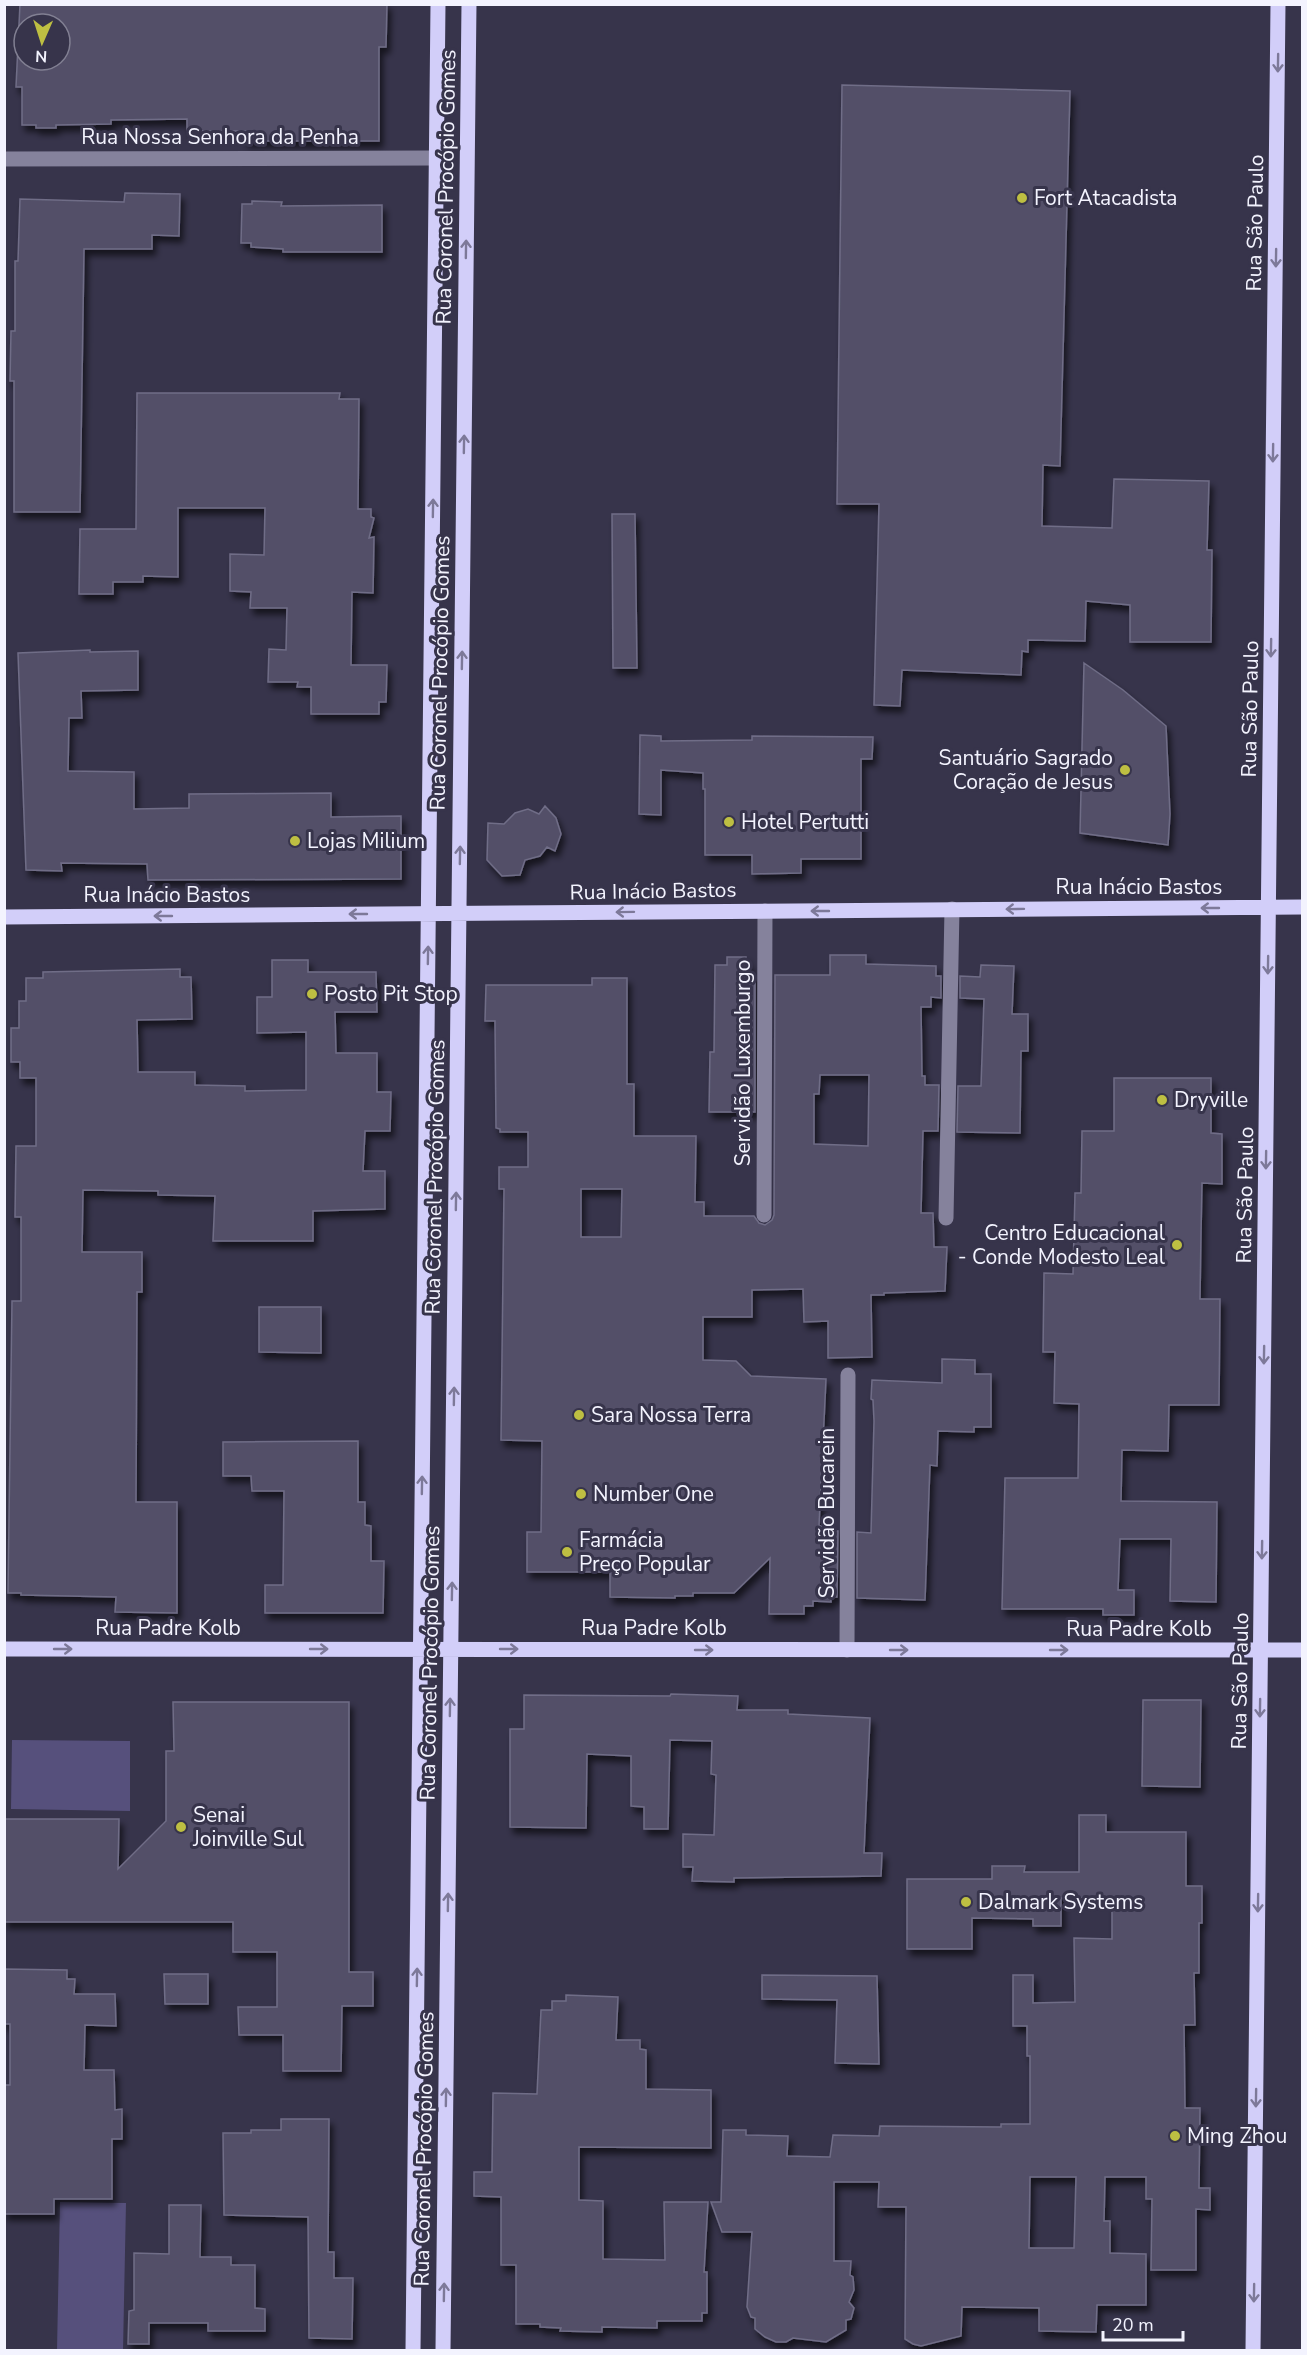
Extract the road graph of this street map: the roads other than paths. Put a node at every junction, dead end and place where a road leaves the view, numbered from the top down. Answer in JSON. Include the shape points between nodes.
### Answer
{"nodes":[{"id":1,"x":438,"y":4,"type":"edge"},
{"id":2,"x":469,"y":4,"type":"edge"},
{"id":3,"x":1278,"y":4,"type":"edge"},
{"id":4,"x":436,"y":158,"type":"junction"},
{"id":5,"x":4,"y":159,"type":"edge"},
{"id":6,"x":1269,"y":907,"type":"junction"},
{"id":7,"x":1302,"y":907,"type":"edge"},
{"id":8,"x":952,"y":909,"type":"junction"},
{"id":9,"x":765,"y":911,"type":"junction"},
{"id":10,"x":428,"y":914,"type":"junction"},
{"id":11,"x":459,"y":914,"type":"junction"},
{"id":12,"x":4,"y":917,"type":"edge"},
{"id":13,"x":764,"y":1215,"type":"dead end"},
{"id":14,"x":946,"y":1218,"type":"dead end"},
{"id":15,"x":848,"y":1375,"type":"dead end"},
{"id":16,"x":4,"y":1649,"type":"edge"},
{"id":17,"x":421,"y":1649,"type":"junction"},
{"id":18,"x":451,"y":1649,"type":"junction"},
{"id":19,"x":848,"y":1650,"type":"junction"},
{"id":20,"x":1261,"y":1650,"type":"junction"},
{"id":21,"x":1302,"y":1650,"type":"edge"},
{"id":22,"x":413,"y":2350,"type":"edge"},
{"id":23,"x":443,"y":2350,"type":"edge"},
{"id":24,"x":1253,"y":2350,"type":"edge"}],
"edges":[{"from":1,"to":4,"type":"main road","name":"Rua Coronel Procópio Gomes"},
{"from":11,"to":2,"type":"main road","name":"Rua Coronel Procópio Gomes","one_way":true},
{"from":3,"to":6,"type":"main road","name":"Rua São Paulo","one_way":true},
{"from":4,"to":5,"type":"street","name":"Rua Nossa Senhora da Penha"},
{"from":10,"to":4,"type":"main road","name":"Rua Coronel Procópio Gomes","one_way":true},
{"from":6,"to":7,"type":"main road","name":"Rua Inácio Bastos"},
{"from":6,"to":8,"type":"main road","name":"Rua Inácio Bastos","one_way":true},
{"from":6,"to":20,"type":"main road","name":"Rua São Paulo","one_way":true},
{"from":8,"to":9,"type":"main road","name":"Rua Inácio Bastos","one_way":true},
{"from":8,"to":14,"type":"street"},
{"from":9,"to":11,"type":"main road","name":"Rua Inácio Bastos","one_way":true},
{"from":9,"to":13,"type":"street","name":"Servidão Luxemburgo"},
{"from":10,"to":11,"type":"main road","name":"Rua Inácio Bastos"},
{"from":10,"to":12,"type":"main road","name":"Rua Inácio Bastos","one_way":true},
{"from":17,"to":10,"type":"main road","name":"Rua Coronel Procópio Gomes","one_way":true},
{"from":18,"to":11,"type":"main road","name":"Rua Coronel Procópio Gomes","one_way":true},
{"from":15,"to":19,"type":"street","name":"Servidão Bucarein"},
{"from":16,"to":17,"type":"main road","name":"Rua Padre Kolb","one_way":true},
{"from":17,"to":18,"type":"main road","name":"Rua Padre Kolb"},
{"from":22,"to":17,"type":"main road","name":"Rua Coronel Procópio Gomes","one_way":true},
{"from":18,"to":19,"type":"main road","name":"Rua Padre Kolb","one_way":true},
{"from":23,"to":18,"type":"main road","name":"Rua Coronel Procópio Gomes","one_way":true},
{"from":19,"to":20,"type":"main road","name":"Rua Padre Kolb","one_way":true},
{"from":20,"to":21,"type":"main road","name":"Rua Padre Kolb"},
{"from":20,"to":24,"type":"main road","name":"Rua São Paulo","one_way":true}]}
